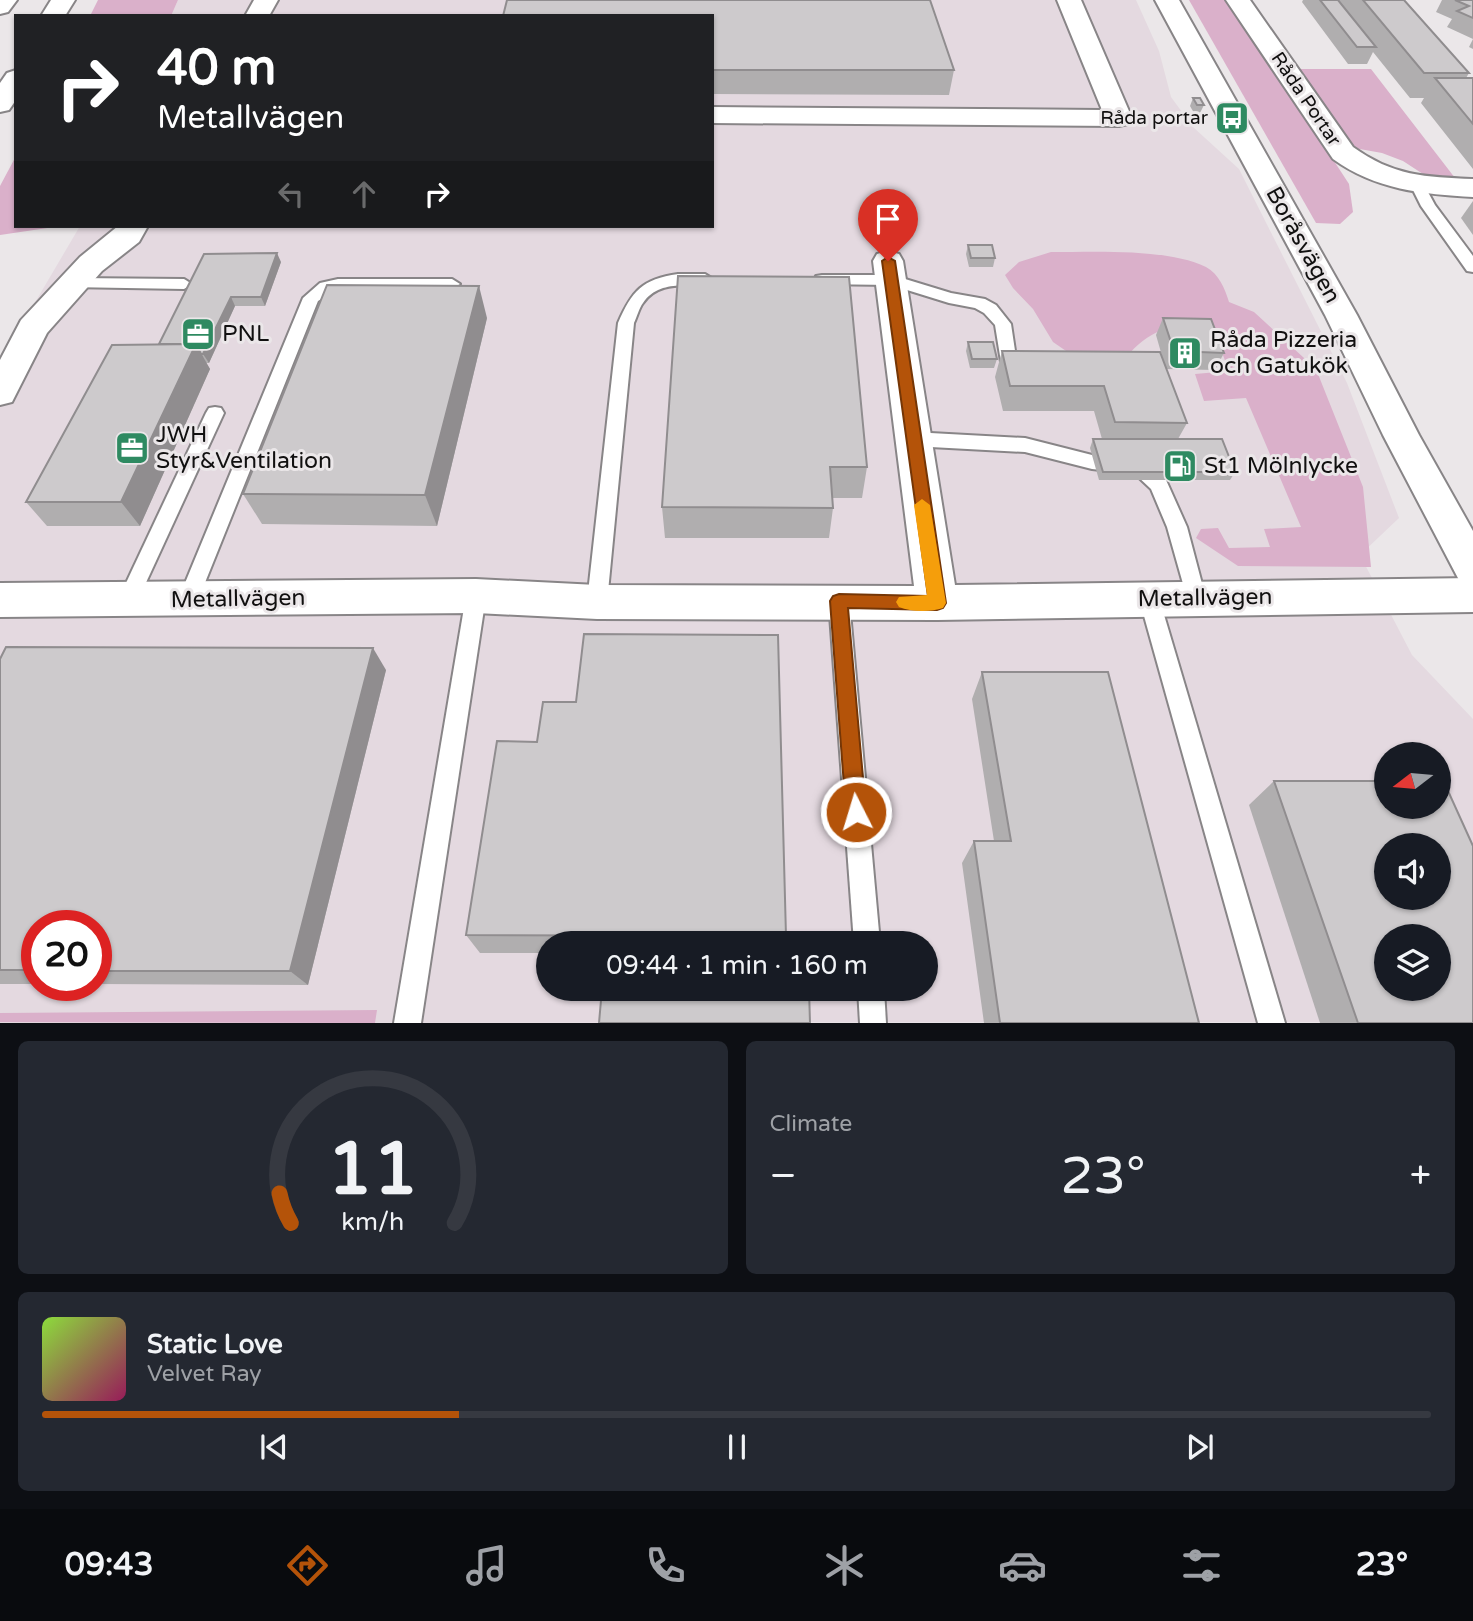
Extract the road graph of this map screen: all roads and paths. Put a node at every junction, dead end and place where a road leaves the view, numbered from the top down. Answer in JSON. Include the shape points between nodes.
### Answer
{"nodes":[{"id":1,"x":5,"y":0,"type":"edge"},
{"id":2,"x":1069,"y":0,"type":"edge"},
{"id":3,"x":1167,"y":0,"type":"edge"},
{"id":4,"x":1238,"y":0,"type":"edge"},
{"id":5,"x":0,"y":7,"type":"edge"},
{"id":6,"x":14,"y":81,"type":"edge"},
{"id":7,"x":0,"y":104,"type":"edge"},
{"id":8,"x":714,"y":115,"type":"edge"},
{"id":9,"x":1417,"y":184,"type":"junction"},
{"id":10,"x":1473,"y":188,"type":"edge"},
{"id":11,"x":131,"y":230,"type":"edge"},
{"id":12,"x":1473,"y":267,"type":"edge"},
{"id":13,"x":890,"y":270,"type":"junction"},
{"id":14,"x":729,"y":279,"type":"edge"},
{"id":15,"x":810,"y":279,"type":"edge"},
{"id":16,"x":74,"y":283,"type":"junction"},
{"id":17,"x":184,"y":284,"type":"dead end"},
{"id":18,"x":452,"y":284,"type":"edge"},
{"id":19,"x":1008,"y":364,"type":"edge"},
{"id":20,"x":0,"y":393,"type":"edge"},
{"id":21,"x":215,"y":412,"type":"dead end"},
{"id":22,"x":912,"y":439,"type":"junction"},
{"id":23,"x":1473,"y":568,"type":"edge"},
{"id":24,"x":1473,"y":595,"type":"edge"},
{"id":25,"x":476,"y":596,"type":"junction"},
{"id":26,"x":1149,"y":598,"type":"junction"},
{"id":27,"x":1196,"y":599,"type":"junction"},
{"id":28,"x":0,"y":600,"type":"edge"},
{"id":29,"x":128,"y":600,"type":"junction"},
{"id":30,"x":188,"y":600,"type":"junction"},
{"id":31,"x":839,"y":601,"type":"junction"},
{"id":32,"x":597,"y":603,"type":"junction"},
{"id":33,"x":937,"y":603,"type":"junction"},
{"id":34,"x":866,"y":931,"type":"edge"},
{"id":35,"x":872,"y":1001,"type":"edge"},
{"id":36,"x":407,"y":1023,"type":"edge"},
{"id":37,"x":873,"y":1023,"type":"edge"},
{"id":38,"x":1272,"y":1023,"type":"edge"}],
"edges":[{"from":1,"to":5,"type":"main road"},
{"from":2,"to":8,"type":"main road","via":[[1119,118]]},
{"from":3,"to":23,"type":"main road","name":"Boråsvägen","via":[[1341,315]]},
{"from":4,"to":9,"type":"main road","name":"Råda Portar","via":[[1343,153],[1383,178]]},
{"from":6,"to":7,"type":"main road"},
{"from":9,"to":10,"type":"main road","name":"Råda Portar"},
{"from":9,"to":12,"type":"lane"},
{"from":11,"to":16,"type":"main road"},
{"from":13,"to":15,"type":"lane"},
{"from":13,"to":19,"type":"lane","via":[[990,309],[1003,324]]},
{"from":13,"to":22,"type":"main road"},
{"from":14,"to":32,"type":"lane","via":[[674,278],[639,296],[626,323]]},
{"from":16,"to":17,"type":"lane"},
{"from":16,"to":20,"type":"main road","via":[[33,328]]},
{"from":18,"to":30,"type":"lane","via":[[338,284],[311,298]]},
{"from":21,"to":29,"type":"lane"},
{"from":22,"to":27,"type":"lane","via":[[1025,445],[1091,462],[1140,467],[1159,485],[1177,527]]},
{"from":22,"to":33,"type":"main road"},
{"from":24,"to":27,"type":"main road","name":"Metallvägen"},
{"from":25,"to":30,"type":"main road","name":"Metallvägen"},
{"from":25,"to":32,"type":"main road","name":"Metallvägen"},
{"from":25,"to":36,"type":"lane"},
{"from":26,"to":27,"type":"main road","name":"Metallvägen"},
{"from":26,"to":33,"type":"main road","name":"Metallvägen"},
{"from":26,"to":38,"type":"lane"},
{"from":28,"to":29,"type":"main road","name":"Metallvägen"},
{"from":29,"to":30,"type":"main road","name":"Metallvägen"},
{"from":31,"to":32,"type":"main road","name":"Metallvägen"},
{"from":31,"to":33,"type":"main road","name":"Metallvägen"},
{"from":31,"to":34,"type":"lane"},
{"from":35,"to":37,"type":"lane"}]}
